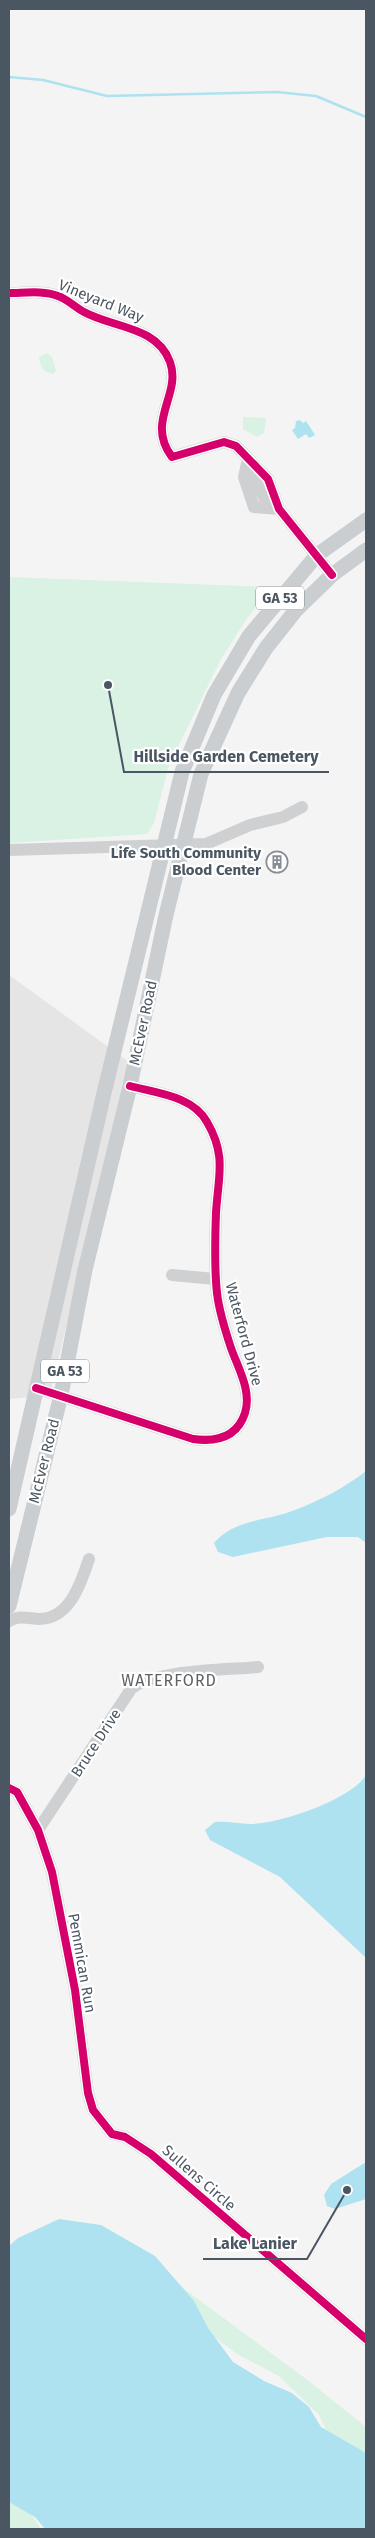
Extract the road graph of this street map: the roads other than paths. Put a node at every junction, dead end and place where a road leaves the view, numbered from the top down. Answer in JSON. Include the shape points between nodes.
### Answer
{"nodes":[{"id":1,"x":9,"y":292,"type":"edge"},
{"id":2,"x":248,"y":459,"type":"junction"},
{"id":3,"x":275,"y":508,"type":"junction"},
{"id":4,"x":366,"y":520,"type":"edge"},
{"id":5,"x":366,"y":550,"type":"edge"},
{"id":6,"x":317,"y":555,"type":"junction"},
{"id":7,"x":332,"y":575,"type":"junction"},
{"id":8,"x":302,"y":807,"type":"dead end"},
{"id":9,"x":165,"y":846,"type":"junction"},
{"id":10,"x":184,"y":846,"type":"junction"},
{"id":11,"x":9,"y":850,"type":"edge"},
{"id":12,"x":130,"y":1086,"type":"junction"},
{"id":13,"x":172,"y":1275,"type":"dead end"},
{"id":14,"x":215,"y":1279,"type":"junction"},
{"id":15,"x":36,"y":1388,"type":"junction"},
{"id":16,"x":61,"y":1395,"type":"junction"},
{"id":17,"x":9,"y":1509,"type":"edge"},
{"id":18,"x":89,"y":1559,"type":"dead end"},
{"id":19,"x":9,"y":1606,"type":"edge"},
{"id":20,"x":9,"y":1621,"type":"edge"},
{"id":21,"x":258,"y":1667,"type":"dead end"},
{"id":22,"x":9,"y":1788,"type":"edge"},
{"id":23,"x":38,"y":1830,"type":"junction"},
{"id":24,"x":125,"y":2137,"type":"joint"},
{"id":25,"x":366,"y":2339,"type":"edge"}],
"edges":[{"from":1,"to":2,"type":"street","name":"Vineyard Way","via":[[58,296],[85,312],[140,331],[155,341],[170,362],[172,376],[161,436],[172,457],[224,442],[236,446]]},
{"from":2,"to":3,"type":"street","via":[[255,481]]},
{"from":2,"to":3,"type":"street","via":[[244,478],[254,508]]},
{"from":3,"to":6,"type":"street"},
{"from":4,"to":6,"type":"main road","name":"McEver Road","number":"GA 53"},
{"from":5,"to":7,"type":"main road","name":"McEver Road","number":"GA 53"},
{"from":6,"to":7,"type":"street"},
{"from":6,"to":9,"type":"main road","name":"McEver Road","number":"GA 53","via":[[249,636],[214,695],[182,772]]},
{"from":7,"to":10,"type":"main road","name":"McEver Road","number":"GA 53","via":[[266,648],[238,693],[201,774]]},
{"from":8,"to":10,"type":"street","via":[[206,844]]},
{"from":9,"to":10,"type":"street"},
{"from":9,"to":11,"type":"street"},
{"from":9,"to":15,"type":"main road","name":"McEver Road","number":"GA 53"},
{"from":10,"to":12,"type":"main road","name":"McEver Road","number":"GA 53"},
{"from":12,"to":14,"type":"street","name":"Waterford Drive","via":[[176,1098],[194,1108],[207,1120],[218,1141],[221,1158]]},
{"from":12,"to":16,"type":"main road","name":"McEver Road","number":"GA 53","via":[[85,1270]]},
{"from":13,"to":14,"type":"street"},
{"from":14,"to":16,"type":"street","name":"Waterford Drive","via":[[221,1314],[246,1391],[245,1413],[231,1434],[208,1441],[193,1439]]},
{"from":15,"to":16,"type":"street","name":"Waterford Drive"},
{"from":15,"to":17,"type":"main road","name":"McEver Road","number":"GA 53"},
{"from":16,"to":19,"type":"main road","name":"McEver Road","number":"GA 53"},
{"from":18,"to":20,"type":"street","via":[[74,1597],[60,1612],[42,1619],[16,1616]]},
{"from":21,"to":23,"type":"street","name":"Bruce Drive","via":[[169,1675],[138,1682]]},
{"from":22,"to":23,"type":"street","name":"Pemmican Run","via":[[17,1792]]},
{"from":23,"to":24,"type":"street","name":"Pemmican Run","via":[[52,1872],[74,1990],[88,2093],[101,2122],[112,2134]]},
{"from":24,"to":25,"type":"street","name":"Sullens Circle","via":[[151,2154]]}]}
